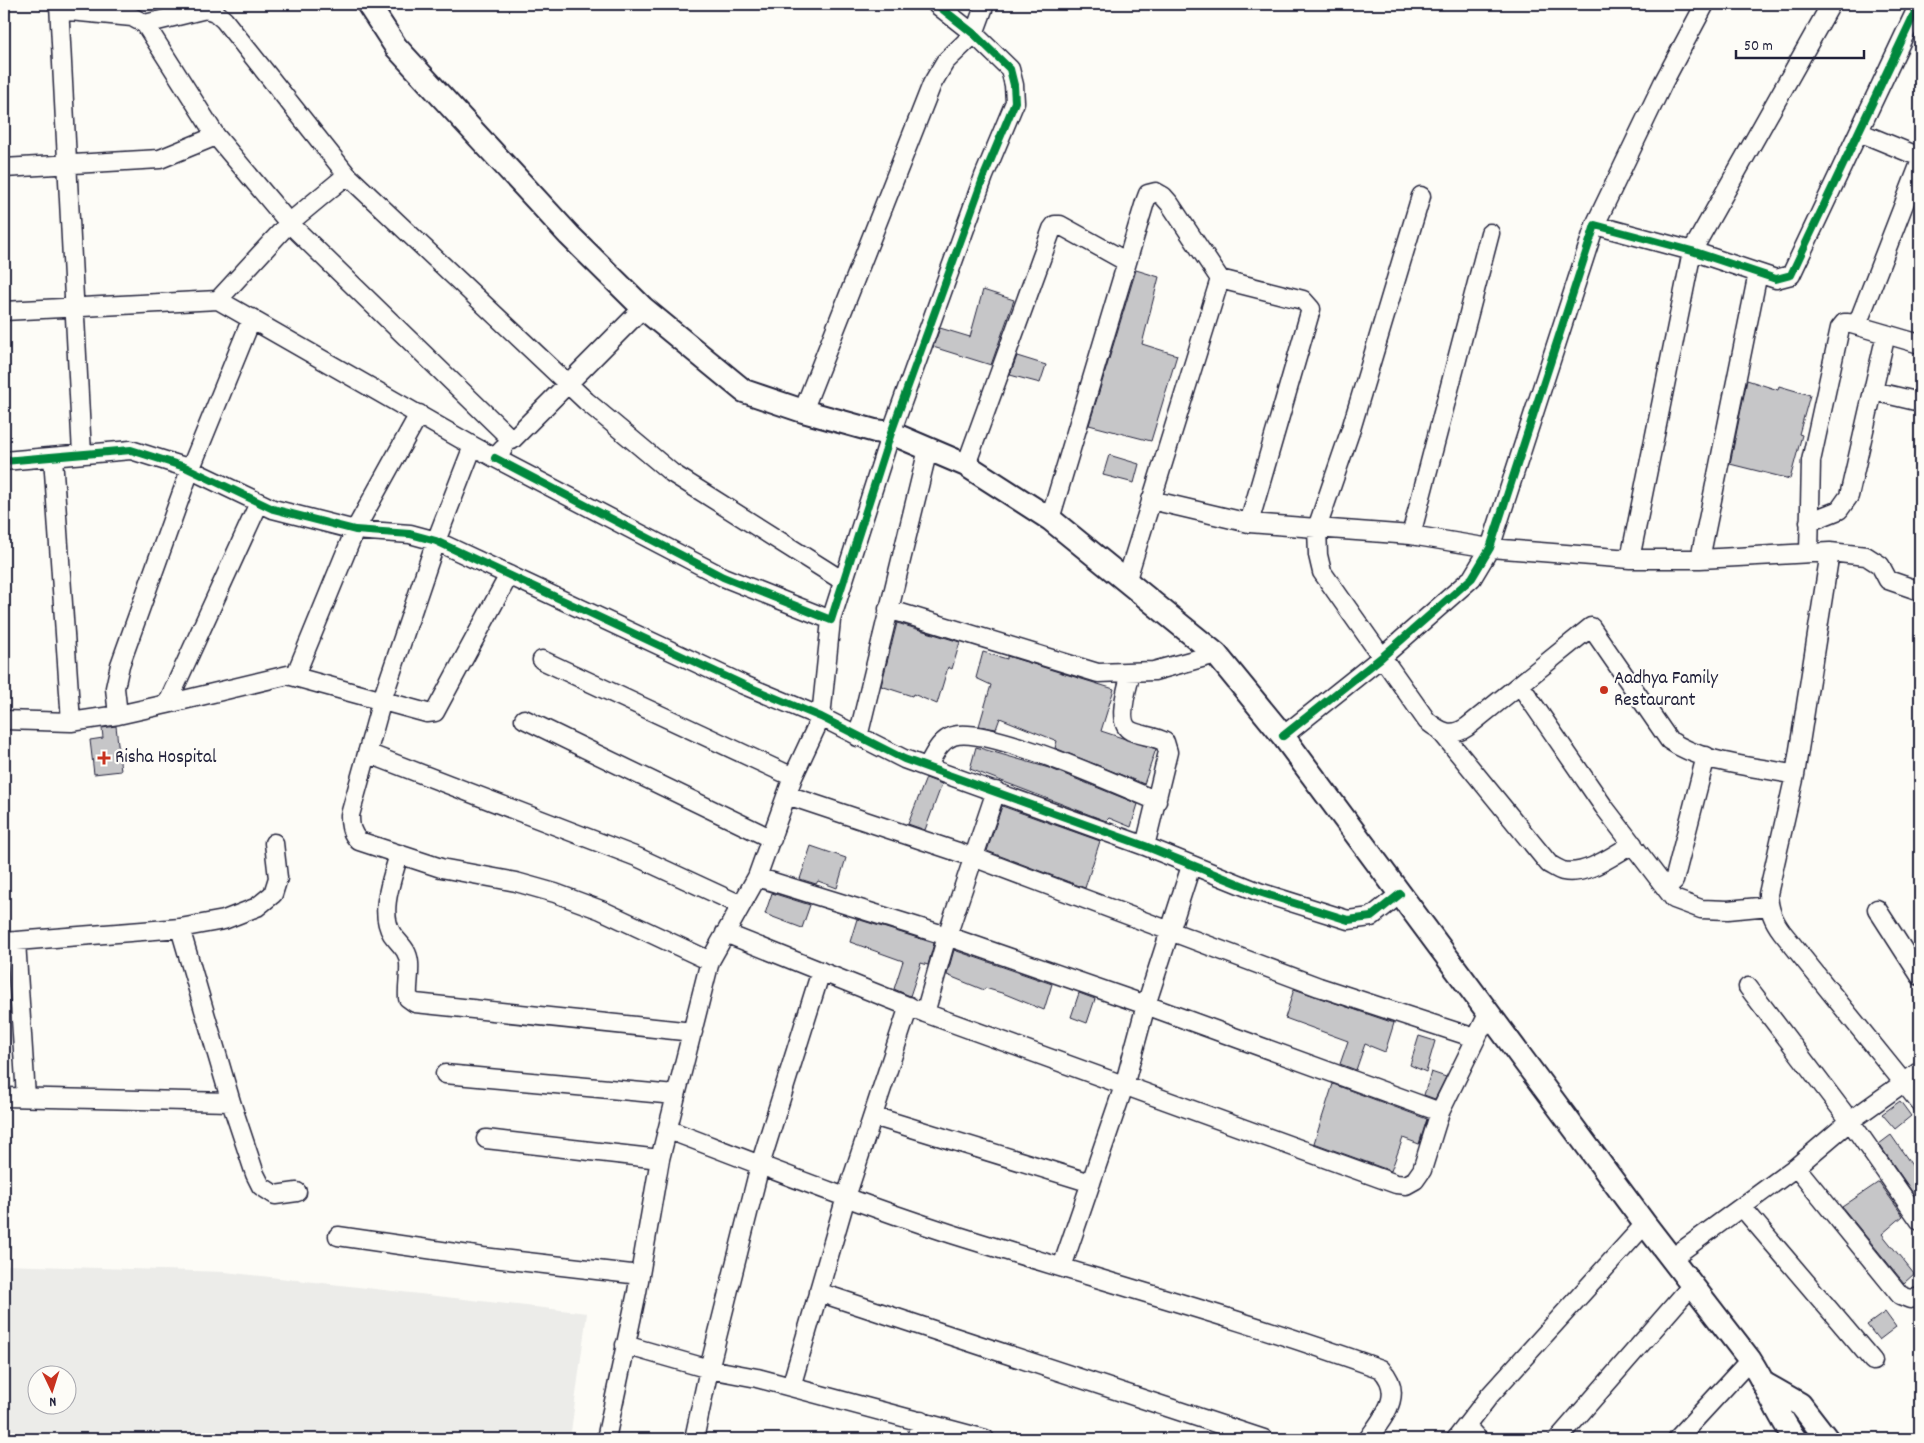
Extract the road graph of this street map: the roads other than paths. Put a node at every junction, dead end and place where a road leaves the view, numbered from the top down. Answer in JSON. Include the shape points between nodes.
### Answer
{"nodes":[{"id":1,"x":368,"y":4,"type":"edge"},
{"id":2,"x":936,"y":4,"type":"edge"},
{"id":3,"x":985,"y":4,"type":"edge"},
{"id":4,"x":1705,"y":4,"type":"edge"},
{"id":5,"x":1831,"y":4,"type":"edge"},
{"id":6,"x":1919,"y":4,"type":"edge"},
{"id":7,"x":59,"y":7,"type":"edge"},
{"id":8,"x":145,"y":24,"type":"junction"},
{"id":9,"x":974,"y":34,"type":"junction"},
{"id":10,"x":1859,"y":132,"type":"junction"},
{"id":11,"x":216,"y":136,"type":"junction"},
{"id":12,"x":1920,"y":158,"type":"edge"},
{"id":13,"x":1920,"y":163,"type":"edge"},
{"id":14,"x":67,"y":164,"type":"junction"},
{"id":15,"x":4,"y":168,"type":"edge"},
{"id":16,"x":347,"y":175,"type":"junction"},
{"id":17,"x":1421,"y":196,"type":"dead end"},
{"id":18,"x":289,"y":223,"type":"junction"},
{"id":19,"x":1595,"y":225,"type":"junction"},
{"id":20,"x":1490,"y":233,"type":"dead end"},
{"id":21,"x":1692,"y":251,"type":"junction"},
{"id":22,"x":1127,"y":262,"type":"junction"},
{"id":23,"x":1758,"y":273,"type":"junction"},
{"id":24,"x":1220,"y":279,"type":"junction"},
{"id":25,"x":218,"y":300,"type":"junction"},
{"id":26,"x":75,"y":307,"type":"junction"},
{"id":27,"x":643,"y":308,"type":"junction"},
{"id":28,"x":4,"y":311,"type":"edge"},
{"id":29,"x":252,"y":318,"type":"junction"},
{"id":30,"x":1857,"y":324,"type":"junction"},
{"id":31,"x":1886,"y":334,"type":"junction"},
{"id":32,"x":1919,"y":341,"type":"edge"},
{"id":33,"x":567,"y":383,"type":"junction"},
{"id":34,"x":1873,"y":391,"type":"junction"},
{"id":35,"x":1920,"y":402,"type":"edge"},
{"id":36,"x":803,"y":411,"type":"junction"},
{"id":37,"x":419,"y":414,"type":"junction"},
{"id":38,"x":891,"y":433,"type":"junction"},
{"id":39,"x":512,"y":440,"type":"junction"},
{"id":40,"x":473,"y":446,"type":"junction"},
{"id":41,"x":928,"y":449,"type":"junction"},
{"id":42,"x":82,"y":454,"type":"junction"},
{"id":43,"x":53,"y":457,"type":"junction"},
{"id":44,"x":495,"y":458,"type":"junction"},
{"id":45,"x":4,"y":461,"type":"edge"},
{"id":46,"x":966,"y":465,"type":"junction"},
{"id":47,"x":190,"y":470,"type":"junction"},
{"id":48,"x":1151,"y":500,"type":"junction"},
{"id":49,"x":259,"y":503,"type":"junction"},
{"id":50,"x":1050,"y":519,"type":"junction"},
{"id":51,"x":1809,"y":522,"type":"junction"},
{"id":52,"x":1249,"y":523,"type":"junction"},
{"id":53,"x":1317,"y":528,"type":"junction"},
{"id":54,"x":355,"y":530,"type":"junction"},
{"id":55,"x":1411,"y":535,"type":"junction"},
{"id":56,"x":436,"y":542,"type":"junction"},
{"id":57,"x":1490,"y":548,"type":"junction"},
{"id":58,"x":1830,"y":552,"type":"junction"},
{"id":59,"x":1809,"y":553,"type":"junction"},
{"id":60,"x":1630,"y":559,"type":"junction"},
{"id":61,"x":1700,"y":559,"type":"junction"},
{"id":62,"x":509,"y":575,"type":"junction"},
{"id":63,"x":1127,"y":579,"type":"junction"},
{"id":64,"x":843,"y":581,"type":"junction"},
{"id":65,"x":1920,"y":591,"type":"edge"},
{"id":66,"x":888,"y":609,"type":"junction"},
{"id":67,"x":831,"y":620,"type":"junction"},
{"id":68,"x":1216,"y":654,"type":"junction"},
{"id":69,"x":1382,"y":656,"type":"junction"},
{"id":70,"x":542,"y":660,"type":"dead end"},
{"id":71,"x":1131,"y":672,"type":"junction"},
{"id":72,"x":296,"y":676,"type":"junction"},
{"id":73,"x":1520,"y":685,"type":"junction"},
{"id":74,"x":382,"y":700,"type":"junction"},
{"id":75,"x":167,"y":704,"type":"junction"},
{"id":76,"x":118,"y":715,"type":"junction"},
{"id":77,"x":821,"y":717,"type":"junction"},
{"id":78,"x":524,"y":719,"type":"dead end"},
{"id":79,"x":4,"y":720,"type":"edge"},
{"id":80,"x":71,"y":722,"type":"junction"},
{"id":81,"x":1442,"y":732,"type":"junction"},
{"id":82,"x":1283,"y":736,"type":"junction"},
{"id":83,"x":858,"y":737,"type":"junction"},
{"id":84,"x":367,"y":753,"type":"junction"},
{"id":85,"x":1706,"y":756,"type":"junction"},
{"id":86,"x":927,"y":767,"type":"junction"},
{"id":87,"x":1795,"y":775,"type":"junction"},
{"id":88,"x":793,"y":777,"type":"junction"},
{"id":89,"x":996,"y":792,"type":"junction"},
{"id":90,"x":787,"y":795,"type":"junction"},
{"id":91,"x":1157,"y":802,"type":"junction"},
{"id":92,"x":772,"y":839,"type":"junction"},
{"id":93,"x":274,"y":843,"type":"dead end"},
{"id":94,"x":1632,"y":844,"type":"junction"},
{"id":95,"x":1145,"y":846,"type":"junction"},
{"id":96,"x":399,"y":854,"type":"junction"},
{"id":97,"x":973,"y":857,"type":"junction"},
{"id":98,"x":1191,"y":866,"type":"junction"},
{"id":99,"x":757,"y":877,"type":"junction"},
{"id":100,"x":1674,"y":881,"type":"dead end"},
{"id":101,"x":1400,"y":894,"type":"junction"},
{"id":102,"x":741,"y":905,"type":"junction"},
{"id":103,"x":1769,"y":906,"type":"junction"},
{"id":104,"x":1877,"y":910,"type":"dead end"},
{"id":105,"x":180,"y":928,"type":"junction"},
{"id":106,"x":1170,"y":931,"type":"junction"},
{"id":107,"x":725,"y":933,"type":"junction"},
{"id":108,"x":947,"y":936,"type":"junction"},
{"id":109,"x":10,"y":942,"type":"edge"},
{"id":110,"x":710,"y":961,"type":"junction"},
{"id":111,"x":821,"y":971,"type":"junction"},
{"id":112,"x":1920,"y":976,"type":"edge"},
{"id":113,"x":1748,"y":987,"type":"dead end"},
{"id":114,"x":1146,"y":1005,"type":"junction"},
{"id":115,"x":909,"y":1006,"type":"junction"},
{"id":116,"x":1489,"y":1012,"type":"junction"},
{"id":117,"x":925,"y":1013,"type":"junction"},
{"id":118,"x":693,"y":1032,"type":"junction"},
{"id":119,"x":1475,"y":1038,"type":"junction"},
{"id":120,"x":1920,"y":1071,"type":"edge"},
{"id":121,"x":445,"y":1074,"type":"dead end"},
{"id":122,"x":1906,"y":1084,"type":"junction"},
{"id":123,"x":1124,"y":1086,"type":"junction"},
{"id":124,"x":675,"y":1095,"type":"junction"},
{"id":125,"x":4,"y":1097,"type":"edge"},
{"id":126,"x":26,"y":1097,"type":"junction"},
{"id":127,"x":231,"y":1102,"type":"junction"},
{"id":128,"x":1920,"y":1103,"type":"edge"},
{"id":129,"x":1440,"y":1112,"type":"junction"},
{"id":130,"x":873,"y":1116,"type":"junction"},
{"id":131,"x":1850,"y":1122,"type":"junction"},
{"id":132,"x":669,"y":1130,"type":"junction"},
{"id":133,"x":486,"y":1139,"type":"dead end"},
{"id":134,"x":660,"y":1158,"type":"junction"},
{"id":135,"x":760,"y":1165,"type":"junction"},
{"id":136,"x":1796,"y":1167,"type":"junction"},
{"id":137,"x":1091,"y":1183,"type":"junction"},
{"id":138,"x":297,"y":1192,"type":"dead end"},
{"id":139,"x":846,"y":1197,"type":"junction"},
{"id":140,"x":1742,"y":1207,"type":"junction"},
{"id":141,"x":1920,"y":1221,"type":"edge"},
{"id":142,"x":1645,"y":1224,"type":"junction"},
{"id":143,"x":338,"y":1236,"type":"dead end"},
{"id":144,"x":1672,"y":1258,"type":"junction"},
{"id":145,"x":1062,"y":1267,"type":"junction"},
{"id":146,"x":640,"y":1275,"type":"junction"},
{"id":147,"x":1693,"y":1284,"type":"junction"},
{"id":148,"x":818,"y":1292,"type":"junction"},
{"id":149,"x":1920,"y":1297,"type":"edge"},
{"id":150,"x":625,"y":1344,"type":"junction"},
{"id":151,"x":1750,"y":1360,"type":"junction"},
{"id":152,"x":1873,"y":1361,"type":"dead end"},
{"id":153,"x":709,"y":1369,"type":"junction"},
{"id":154,"x":1765,"y":1384,"type":"junction"},
{"id":155,"x":791,"y":1387,"type":"junction"},
{"id":156,"x":921,"y":1421,"type":"junction"},
{"id":157,"x":1461,"y":1432,"type":"edge"},
{"id":158,"x":606,"y":1439,"type":"edge"},
{"id":159,"x":694,"y":1439,"type":"edge"},
{"id":160,"x":916,"y":1439,"type":"edge"},
{"id":161,"x":985,"y":1439,"type":"edge"},
{"id":162,"x":1264,"y":1439,"type":"edge"},
{"id":163,"x":1368,"y":1439,"type":"edge"},
{"id":164,"x":1478,"y":1439,"type":"edge"},
{"id":165,"x":1558,"y":1439,"type":"edge"},
{"id":166,"x":1677,"y":1439,"type":"edge"},
{"id":167,"x":1795,"y":1439,"type":"edge"},
{"id":168,"x":1827,"y":1439,"type":"edge"}],
"edges":[{"from":1,"to":27,"type":"main road","via":[[396,47],[569,235]]},
{"from":2,"to":9,"type":"street"},
{"from":3,"to":9,"type":"street"},
{"from":4,"to":19,"type":"street","via":[[1663,82]]},
{"from":5,"to":21,"type":"street"},
{"from":6,"to":10,"type":"street"},
{"from":7,"to":8,"type":"street","via":[[132,17]]},
{"from":7,"to":14,"type":"street"},
{"from":8,"to":11,"type":"street"},
{"from":8,"to":16,"type":"street","via":[[206,9],[215,12]]},
{"from":9,"to":36,"type":"street","via":[[945,62],[932,84]]},
{"from":9,"to":38,"type":"street","via":[[1010,69],[1014,102]]},
{"from":10,"to":12,"type":"street"},
{"from":10,"to":23,"type":"street","via":[[1790,275],[1780,280]]},
{"from":11,"to":14,"type":"street","via":[[160,158]]},
{"from":11,"to":18,"type":"street"},
{"from":13,"to":30,"type":"street"},
{"from":14,"to":15,"type":"street"},
{"from":14,"to":26,"type":"street"},
{"from":16,"to":18,"type":"street"},
{"from":16,"to":33,"type":"street"},
{"from":17,"to":53,"type":"street","via":[[1351,429]]},
{"from":18,"to":25,"type":"street"},
{"from":18,"to":39,"type":"street"},
{"from":19,"to":21,"type":"street"},
{"from":19,"to":57,"type":"street"},
{"from":20,"to":55,"type":"street"},
{"from":21,"to":23,"type":"street"},
{"from":21,"to":60,"type":"street"},
{"from":22,"to":24,"type":"street","via":[[1148,194],[1156,192],[1170,204]]},
{"from":22,"to":46,"type":"street","via":[[1055,225]]},
{"from":22,"to":50,"type":"street"},
{"from":23,"to":61,"type":"street"},
{"from":24,"to":48,"type":"street"},
{"from":24,"to":52,"type":"street","via":[[1303,300],[1311,309]]},
{"from":25,"to":26,"type":"street"},
{"from":25,"to":29,"type":"street"},
{"from":26,"to":28,"type":"street"},
{"from":26,"to":42,"type":"street"},
{"from":27,"to":33,"type":"street"},
{"from":27,"to":36,"type":"main road","via":[[744,391]]},
{"from":29,"to":37,"type":"street"},
{"from":29,"to":47,"type":"street"},
{"from":30,"to":31,"type":"street"},
{"from":30,"to":51,"type":"street","via":[[1844,323],[1840,328],[1811,461]]},
{"from":31,"to":32,"type":"street"},
{"from":31,"to":34,"type":"street"},
{"from":33,"to":39,"type":"street"},
{"from":33,"to":64,"type":"street","via":[[672,473]]},
{"from":34,"to":35,"type":"street"},
{"from":34,"to":51,"type":"street","via":[[1849,496],[1839,510]]},
{"from":36,"to":38,"type":"main road"},
{"from":37,"to":40,"type":"street"},
{"from":37,"to":54,"type":"street"},
{"from":38,"to":41,"type":"main road"},
{"from":38,"to":64,"type":"street"},
{"from":39,"to":44,"type":"street"},
{"from":40,"to":44,"type":"street"},
{"from":40,"to":56,"type":"street"},
{"from":41,"to":46,"type":"main road"},
{"from":41,"to":66,"type":"street"},
{"from":42,"to":43,"type":"street"},
{"from":42,"to":47,"type":"street","via":[[131,450]]},
{"from":43,"to":45,"type":"street"},
{"from":43,"to":80,"type":"street"},
{"from":44,"to":67,"type":"street","via":[[722,577]]},
{"from":46,"to":50,"type":"main road"},
{"from":47,"to":49,"type":"street"},
{"from":47,"to":76,"type":"street","via":[[116,678]]},
{"from":48,"to":52,"type":"street"},
{"from":48,"to":63,"type":"street"},
{"from":49,"to":54,"type":"street","via":[[273,510]]},
{"from":49,"to":75,"type":"street"},
{"from":50,"to":63,"type":"main road"},
{"from":51,"to":59,"type":"street"},
{"from":52,"to":53,"type":"street"},
{"from":53,"to":55,"type":"street"},
{"from":53,"to":69,"type":"street","via":[[1322,572]]},
{"from":54,"to":56,"type":"street","via":[[410,534]]},
{"from":54,"to":72,"type":"street"},
{"from":55,"to":57,"type":"street"},
{"from":56,"to":62,"type":"street"},
{"from":56,"to":74,"type":"street"},
{"from":57,"to":60,"type":"street"},
{"from":57,"to":69,"type":"street","via":[[1472,578]]},
{"from":58,"to":59,"type":"street"},
{"from":58,"to":65,"type":"street","via":[[1866,556],[1880,565],[1888,580]]},
{"from":58,"to":87,"type":"street"},
{"from":59,"to":61,"type":"street"},
{"from":60,"to":61,"type":"street"},
{"from":62,"to":74,"type":"street","via":[[436,712],[427,713]]},
{"from":62,"to":77,"type":"street","via":[[717,673]]},
{"from":63,"to":68,"type":"main road"},
{"from":64,"to":67,"type":"street"},
{"from":66,"to":71,"type":"street","via":[[1098,673]]},
{"from":66,"to":83,"type":"street"},
{"from":67,"to":77,"type":"street"},
{"from":68,"to":71,"type":"street","via":[[1154,671]]},
{"from":68,"to":82,"type":"main road"},
{"from":69,"to":81,"type":"street","via":[[1427,720]]},
{"from":69,"to":82,"type":"street"},
{"from":70,"to":88,"type":"street"},
{"from":71,"to":91,"type":"street","via":[[1122,716],[1124,725],[1130,731],[1165,742],[1168,752]]},
{"from":72,"to":74,"type":"street"},
{"from":72,"to":75,"type":"street","via":[[281,676]]},
{"from":73,"to":81,"type":"street","via":[[1459,733]]},
{"from":73,"to":85,"type":"street","via":[[1592,627],[1669,740],[1685,750]]},
{"from":73,"to":94,"type":"street"},
{"from":74,"to":84,"type":"street"},
{"from":75,"to":76,"type":"street"},
{"from":76,"to":80,"type":"street"},
{"from":77,"to":83,"type":"street"},
{"from":77,"to":88,"type":"street"},
{"from":78,"to":92,"type":"street"},
{"from":79,"to":80,"type":"street"},
{"from":81,"to":94,"type":"street","via":[[1549,864],[1563,871],[1577,871],[1592,867]]},
{"from":82,"to":101,"type":"main road"},
{"from":83,"to":86,"type":"street"},
{"from":84,"to":96,"type":"street","via":[[350,826],[359,840]]},
{"from":84,"to":102,"type":"street","via":[[637,857]]},
{"from":85,"to":87,"type":"street"},
{"from":85,"to":100,"type":"street"},
{"from":86,"to":89,"type":"street"},
{"from":86,"to":91,"type":"street","via":[[942,741],[956,735],[982,736],[1050,757]]},
{"from":87,"to":103,"type":"street","via":[[1768,894]]},
{"from":88,"to":90,"type":"street"},
{"from":89,"to":95,"type":"street"},
{"from":89,"to":97,"type":"street"},
{"from":90,"to":92,"type":"street"},
{"from":90,"to":97,"type":"street"},
{"from":91,"to":95,"type":"street"},
{"from":92,"to":99,"type":"street"},
{"from":93,"to":105,"type":"street","via":[[278,878],[273,894],[257,907],[224,920]]},
{"from":94,"to":103,"type":"street","via":[[1674,899],[1702,909]]},
{"from":95,"to":98,"type":"street"},
{"from":96,"to":110,"type":"street","via":[[441,868],[555,893],[601,910]]},
{"from":96,"to":118,"type":"street","via":[[386,908],[387,921],[392,934],[405,949],[409,964],[408,998],[416,1003]]},
{"from":97,"to":106,"type":"street"},
{"from":97,"to":108,"type":"street"},
{"from":98,"to":101,"type":"street","via":[[1348,920],[1371,917]]},
{"from":98,"to":106,"type":"street"},
{"from":99,"to":102,"type":"street"},
{"from":99,"to":108,"type":"street"},
{"from":101,"to":116,"type":"main road"},
{"from":102,"to":107,"type":"street"},
{"from":103,"to":122,"type":"street","via":[[1782,932]]},
{"from":104,"to":112,"type":"street"},
{"from":105,"to":109,"type":"street"},
{"from":105,"to":127,"type":"street"},
{"from":106,"to":114,"type":"street"},
{"from":106,"to":119,"type":"street","via":[[1319,987]]},
{"from":107,"to":110,"type":"street"},
{"from":107,"to":111,"type":"street"},
{"from":108,"to":114,"type":"street"},
{"from":108,"to":117,"type":"street"},
{"from":109,"to":126,"type":"street"},
{"from":110,"to":118,"type":"street"},
{"from":111,"to":115,"type":"street"},
{"from":111,"to":135,"type":"street"},
{"from":113,"to":131,"type":"street"},
{"from":114,"to":123,"type":"street"},
{"from":114,"to":129,"type":"street"},
{"from":115,"to":117,"type":"street"},
{"from":115,"to":130,"type":"street"},
{"from":116,"to":119,"type":"street"},
{"from":116,"to":142,"type":"main road"},
{"from":117,"to":123,"type":"street"},
{"from":118,"to":124,"type":"street"},
{"from":119,"to":129,"type":"street"},
{"from":120,"to":122,"type":"street"},
{"from":121,"to":124,"type":"street"},
{"from":122,"to":128,"type":"street"},
{"from":122,"to":131,"type":"street"},
{"from":123,"to":129,"type":"street","via":[[1406,1185],[1415,1180],[1422,1170]]},
{"from":123,"to":137,"type":"street"},
{"from":124,"to":132,"type":"street"},
{"from":125,"to":126,"type":"street"},
{"from":126,"to":127,"type":"street"},
{"from":127,"to":138,"type":"street","via":[[261,1186],[275,1195]]},
{"from":130,"to":137,"type":"street"},
{"from":130,"to":139,"type":"street"},
{"from":131,"to":136,"type":"street"},
{"from":131,"to":141,"type":"street"},
{"from":132,"to":134,"type":"street"},
{"from":132,"to":135,"type":"street"},
{"from":133,"to":134,"type":"street"},
{"from":134,"to":146,"type":"street"},
{"from":135,"to":139,"type":"street"},
{"from":135,"to":153,"type":"street"},
{"from":136,"to":140,"type":"street"},
{"from":136,"to":149,"type":"street","via":[[1900,1295],[1910,1299]]},
{"from":137,"to":145,"type":"street"},
{"from":139,"to":145,"type":"street"},
{"from":139,"to":148,"type":"street"},
{"from":140,"to":144,"type":"street"},
{"from":140,"to":152,"type":"street"},
{"from":142,"to":144,"type":"main road"},
{"from":142,"to":157,"type":"street"},
{"from":143,"to":146,"type":"street"},
{"from":144,"to":147,"type":"main road"},
{"from":145,"to":163,"type":"street","via":[[1381,1369],[1390,1378],[1393,1395],[1384,1416]]},
{"from":146,"to":150,"type":"street"},
{"from":147,"to":151,"type":"main road"},
{"from":147,"to":165,"type":"street"},
{"from":148,"to":155,"type":"street"},
{"from":148,"to":162,"type":"street"},
{"from":150,"to":153,"type":"street"},
{"from":150,"to":158,"type":"street"},
{"from":151,"to":154,"type":"main road"},
{"from":151,"to":166,"type":"street"},
{"from":153,"to":155,"type":"street"},
{"from":153,"to":159,"type":"street"},
{"from":154,"to":167,"type":"main road","via":[[1779,1417]]},
{"from":154,"to":168,"type":"main road","via":[[1800,1404]]},
{"from":155,"to":156,"type":"street"},
{"from":156,"to":160,"type":"street"},
{"from":156,"to":161,"type":"street"},
{"from":157,"to":164,"type":"street"}]}
